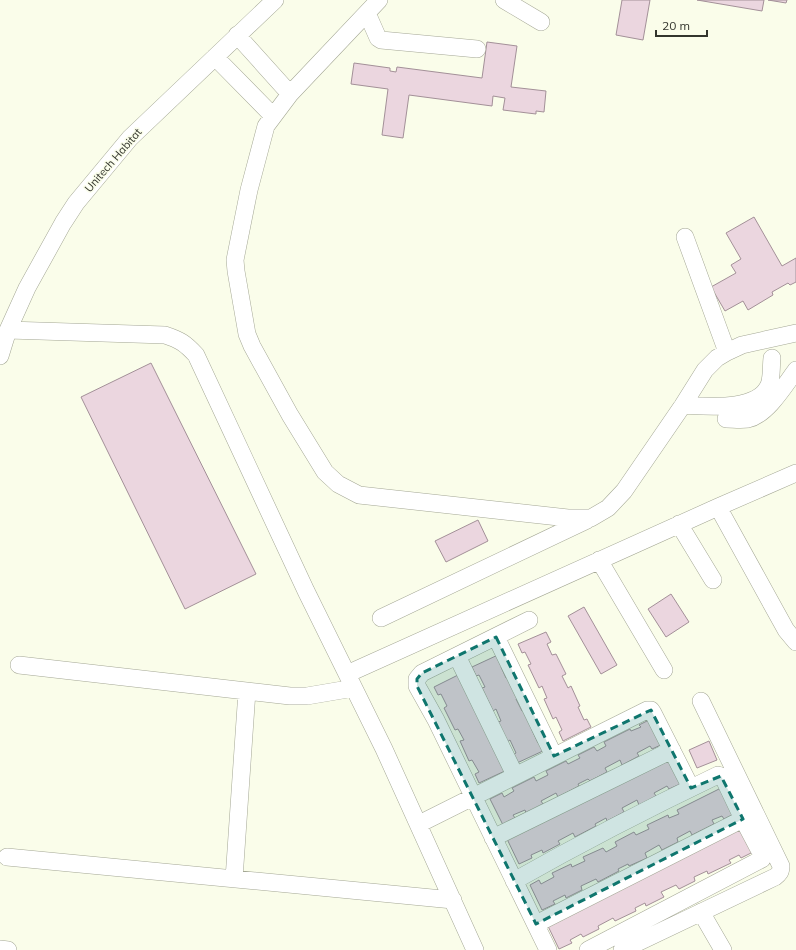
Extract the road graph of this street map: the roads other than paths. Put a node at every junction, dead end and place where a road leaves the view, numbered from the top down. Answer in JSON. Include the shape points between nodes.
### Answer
{"nodes":[{"id":1,"x":275,"y":0,"type":"edge"},
{"id":2,"x":379,"y":0,"type":"edge"},
{"id":3,"x":504,"y":0,"type":"edge"},
{"id":4,"x":366,"y":13,"type":"junction"},
{"id":5,"x":541,"y":22,"type":"dead end"},
{"id":6,"x":237,"y":35,"type":"junction"},
{"id":7,"x":477,"y":49,"type":"dead end"},
{"id":8,"x":215,"y":57,"type":"junction"},
{"id":9,"x":290,"y":94,"type":"junction"},
{"id":10,"x":273,"y":116,"type":"junction"},
{"id":11,"x":685,"y":237,"type":"dead end"},
{"id":12,"x":8,"y":330,"type":"junction"},
{"id":13,"x":796,"y":333,"type":"edge"},
{"id":14,"x":727,"y":352,"type":"junction"},
{"id":15,"x":0,"y":356,"type":"edge"},
{"id":16,"x":772,"y":358,"type":"dead end"},
{"id":17,"x":796,"y":370,"type":"edge"},
{"id":18,"x":683,"y":405,"type":"junction"},
{"id":19,"x":726,"y":419,"type":"dead end"},
{"id":20,"x":796,"y":473,"type":"edge"},
{"id":21,"x":718,"y":506,"type":"junction"},
{"id":22,"x":591,"y":518,"type":"junction"},
{"id":23,"x":678,"y":524,"type":"junction"},
{"id":24,"x":599,"y":560,"type":"junction"},
{"id":25,"x":714,"y":580,"type":"dead end"},
{"id":26,"x":381,"y":618,"type":"dead end"},
{"id":27,"x":529,"y":620,"type":"dead end"},
{"id":28,"x":496,"y":636,"type":"junction"},
{"id":29,"x":796,"y":642,"type":"edge"},
{"id":30,"x":457,"y":656,"type":"junction"},
{"id":31,"x":19,"y":666,"type":"dead end"},
{"id":32,"x":664,"y":670,"type":"dead end"},
{"id":33,"x":351,"y":681,"type":"junction"},
{"id":34,"x":248,"y":691,"type":"junction"},
{"id":35,"x":701,"y":701,"type":"dead end"},
{"id":36,"x":672,"y":750,"type":"junction"},
{"id":37,"x":554,"y":756,"type":"junction"},
{"id":38,"x":515,"y":775,"type":"junction"},
{"id":39,"x":691,"y":788,"type":"junction"},
{"id":40,"x":473,"y":796,"type":"junction"},
{"id":41,"x":742,"y":819,"type":"junction"},
{"id":42,"x":419,"y":824,"type":"junction"},
{"id":43,"x":493,"y":838,"type":"junction"},
{"id":44,"x":7,"y":858,"type":"dead end"},
{"id":45,"x":234,"y":879,"type":"junction"},
{"id":46,"x":514,"y":880,"type":"junction"},
{"id":47,"x":453,"y":900,"type":"junction"},
{"id":48,"x":701,"y":912,"type":"junction"},
{"id":49,"x":536,"y":924,"type":"junction"},
{"id":50,"x":0,"y":949,"type":"edge"},
{"id":51,"x":8,"y":950,"type":"edge"},
{"id":52,"x":475,"y":950,"type":"edge"},
{"id":53,"x":548,"y":950,"type":"edge"},
{"id":54,"x":588,"y":950,"type":"edge"},
{"id":55,"x":622,"y":950,"type":"edge"},
{"id":56,"x":723,"y":950,"type":"edge"}],
"edges":[{"from":1,"to":6,"type":"street","name":"Unitech Habitat"},
{"from":2,"to":4,"type":"street"},
{"from":3,"to":5,"type":"street"},
{"from":4,"to":7,"type":"street","via":[[381,40]]},
{"from":4,"to":9,"type":"street"},
{"from":6,"to":8,"type":"street","name":"Unitech Habitat"},
{"from":6,"to":9,"type":"street"},
{"from":8,"to":10,"type":"street"},
{"from":8,"to":12,"type":"street","name":"Unitech Habitat","via":[[130,138],[76,203],[27,288]]},
{"from":9,"to":10,"type":"street"},
{"from":10,"to":22,"type":"street","via":[[263,135],[249,190],[235,260],[236,271],[247,334],[252,346],[325,472],[338,484],[359,495],[568,518]]},
{"from":11,"to":14,"type":"street"},
{"from":12,"to":15,"type":"street","name":"Unitech Habitat"},
{"from":12,"to":33,"type":"street","via":[[165,335],[179,339],[187,346],[196,356],[306,592]]},
{"from":13,"to":14,"type":"street","via":[[742,345]]},
{"from":14,"to":18,"type":"street","via":[[705,370]]},
{"from":16,"to":18,"type":"street","via":[[769,385],[763,394],[749,403],[717,407]]},
{"from":17,"to":19,"type":"street","via":[[760,413],[748,419]]},
{"from":18,"to":22,"type":"street","via":[[624,491],[608,508]]},
{"from":20,"to":21,"type":"street"},
{"from":21,"to":23,"type":"street"},
{"from":21,"to":29,"type":"street","via":[[786,630]]},
{"from":22,"to":26,"type":"street"},
{"from":23,"to":24,"type":"street"},
{"from":23,"to":25,"type":"street"},
{"from":24,"to":32,"type":"street"},
{"from":24,"to":33,"type":"street"},
{"from":27,"to":28,"type":"street"},
{"from":28,"to":30,"type":"street"},
{"from":28,"to":37,"type":"street"},
{"from":30,"to":38,"type":"street"},
{"from":30,"to":40,"type":"street","via":[[422,673],[417,680],[417,686]]},
{"from":31,"to":34,"type":"street"},
{"from":33,"to":34,"type":"street","via":[[307,696]]},
{"from":33,"to":42,"type":"street"},
{"from":34,"to":45,"type":"street"},
{"from":35,"to":48,"type":"street","via":[[781,870],[774,877]]},
{"from":36,"to":37,"type":"street","via":[[653,712],[647,710]]},
{"from":36,"to":39,"type":"street"},
{"from":36,"to":43,"type":"street"},
{"from":37,"to":38,"type":"street"},
{"from":38,"to":40,"type":"street"},
{"from":39,"to":41,"type":"street","via":[[718,775],[721,776]]},
{"from":39,"to":46,"type":"street","via":[[594,836]]},
{"from":40,"to":42,"type":"street"},
{"from":40,"to":43,"type":"street"},
{"from":41,"to":49,"type":"street"},
{"from":41,"to":54,"type":"street","via":[[762,859]]},
{"from":42,"to":47,"type":"street"},
{"from":43,"to":46,"type":"street"},
{"from":44,"to":45,"type":"street"},
{"from":45,"to":47,"type":"street"},
{"from":46,"to":49,"type":"street"},
{"from":47,"to":52,"type":"street"},
{"from":48,"to":55,"type":"street"},
{"from":48,"to":56,"type":"street"},
{"from":49,"to":53,"type":"street"},
{"from":50,"to":51,"type":"street"}]}
